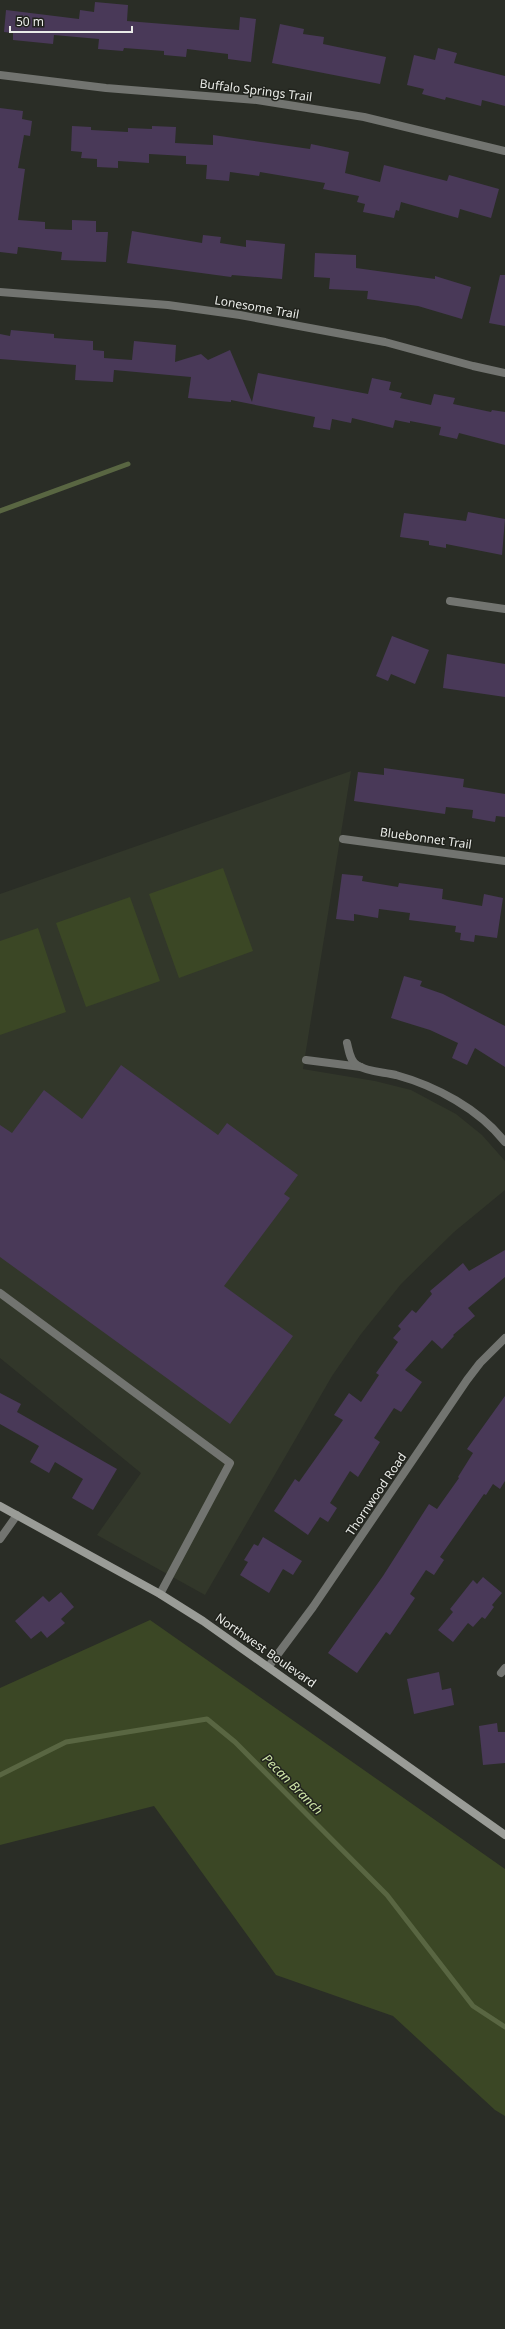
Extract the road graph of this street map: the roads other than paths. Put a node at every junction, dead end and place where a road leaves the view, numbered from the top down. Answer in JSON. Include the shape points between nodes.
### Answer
{"nodes":[{"id":1,"x":0,"y":75,"type":"edge"},
{"id":2,"x":505,"y":151,"type":"edge"},
{"id":3,"x":0,"y":292,"type":"edge"},
{"id":4,"x":505,"y":373,"type":"edge"},
{"id":5,"x":450,"y":601,"type":"dead end"},
{"id":6,"x":505,"y":609,"type":"edge"},
{"id":7,"x":343,"y":839,"type":"dead end"},
{"id":8,"x":505,"y":861,"type":"edge"},
{"id":9,"x":347,"y":1043,"type":"dead end"},
{"id":10,"x":306,"y":1060,"type":"dead end"},
{"id":11,"x":361,"y":1067,"type":"junction"},
{"id":12,"x":505,"y":1142,"type":"edge"},
{"id":13,"x":0,"y":1293,"type":"edge"},
{"id":14,"x":505,"y":1338,"type":"edge"},
{"id":15,"x":0,"y":1506,"type":"edge"},
{"id":16,"x":17,"y":1515,"type":"junction"},
{"id":17,"x":0,"y":1539,"type":"edge"},
{"id":18,"x":160,"y":1594,"type":"junction"},
{"id":19,"x":269,"y":1666,"type":"junction"},
{"id":20,"x":505,"y":1835,"type":"edge"}],
"edges":[{"from":1,"to":2,"type":"street","name":"Buffalo Springs Trail","via":[[106,88],[257,100],[364,116]]},
{"from":3,"to":4,"type":"street","name":"Lonesome Trail","via":[[168,305],[240,315],[385,342]]},
{"from":5,"to":6,"type":"street"},
{"from":7,"to":8,"type":"street","name":"Bluebonnet Trail"},
{"from":9,"to":11,"type":"street","via":[[351,1059]]},
{"from":10,"to":11,"type":"street"},
{"from":11,"to":12,"type":"street","via":[[396,1075],[436,1090],[472,1112]]},
{"from":13,"to":18,"type":"street","via":[[230,1463]]},
{"from":14,"to":19,"type":"street","name":"Thornwood Road","via":[[467,1380],[313,1607]]},
{"from":15,"to":16,"type":"street","name":"Northwest Boulevard"},
{"from":16,"to":17,"type":"street"},
{"from":16,"to":18,"type":"street","name":"Northwest Boulevard"},
{"from":18,"to":19,"type":"street","name":"Northwest Boulevard"},
{"from":19,"to":20,"type":"street","name":"Northwest Boulevard"}]}
